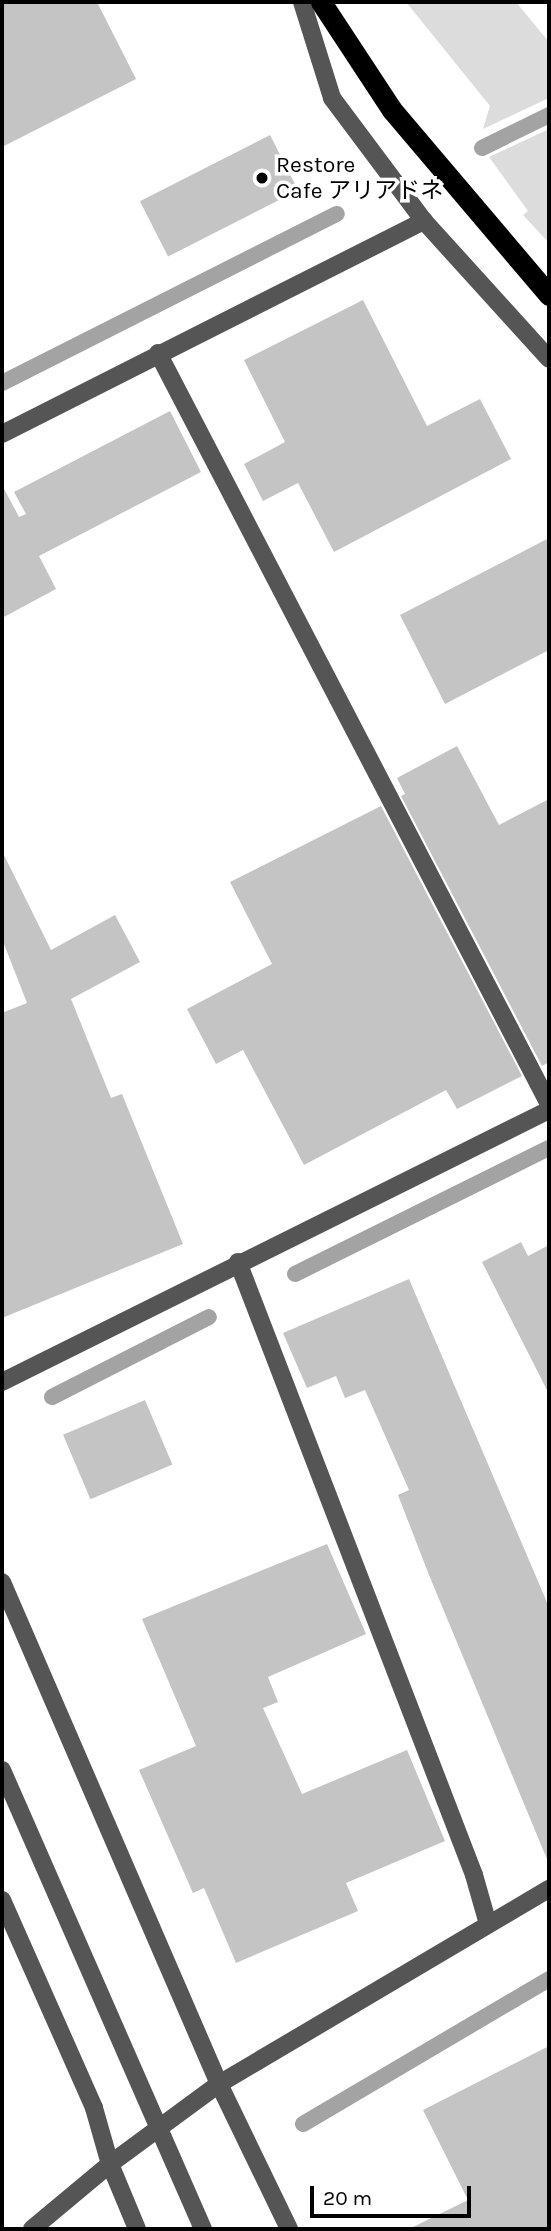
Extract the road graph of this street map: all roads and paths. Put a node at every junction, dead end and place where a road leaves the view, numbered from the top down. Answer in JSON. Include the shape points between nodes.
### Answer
{"nodes":[{"id":1,"x":302,"y":2,"type":"edge"},
{"id":2,"x":321,"y":2,"type":"edge"},
{"id":3,"x":424,"y":221,"type":"junction"},
{"id":4,"x":549,"y":295,"type":"edge"},
{"id":5,"x":158,"y":353,"type":"junction"},
{"id":6,"x":549,"y":359,"type":"edge"},
{"id":7,"x":2,"y":434,"type":"edge"},
{"id":8,"x":549,"y":1104,"type":"edge"},
{"id":9,"x":549,"y":1110,"type":"edge"},
{"id":10,"x":239,"y":1262,"type":"junction"},
{"id":11,"x":2,"y":1382,"type":"edge"},
{"id":12,"x":2,"y":1582,"type":"edge"},
{"id":13,"x":2,"y":1770,"type":"edge"},
{"id":14,"x":549,"y":1889,"type":"edge"},
{"id":15,"x":2,"y":1900,"type":"edge"},
{"id":16,"x":488,"y":1924,"type":"junction"},
{"id":17,"x":219,"y":2084,"type":"junction"},
{"id":18,"x":110,"y":2164,"type":"junction"},
{"id":19,"x":32,"y":2229,"type":"edge"},
{"id":20,"x":137,"y":2229,"type":"edge"},
{"id":21,"x":203,"y":2229,"type":"edge"},
{"id":22,"x":289,"y":2229,"type":"edge"}],
"edges":[{"from":1,"to":3,"type":"street","via":[[332,97]]},
{"from":2,"to":4,"type":"highway","via":[[392,110]]},
{"from":3,"to":5,"type":"street"},
{"from":3,"to":6,"type":"street"},
{"from":5,"to":7,"type":"street"},
{"from":5,"to":8,"type":"street"},
{"from":9,"to":10,"type":"street"},
{"from":10,"to":11,"type":"street"},
{"from":10,"to":16,"type":"street","via":[[474,1875]]},
{"from":12,"to":17,"type":"street"},
{"from":13,"to":21,"type":"street"},
{"from":14,"to":16,"type":"street"},
{"from":15,"to":18,"type":"street","via":[[94,2108]]},
{"from":16,"to":17,"type":"street"},
{"from":17,"to":18,"type":"street"},
{"from":17,"to":22,"type":"street"},
{"from":18,"to":19,"type":"street"},
{"from":18,"to":20,"type":"street"}]}
